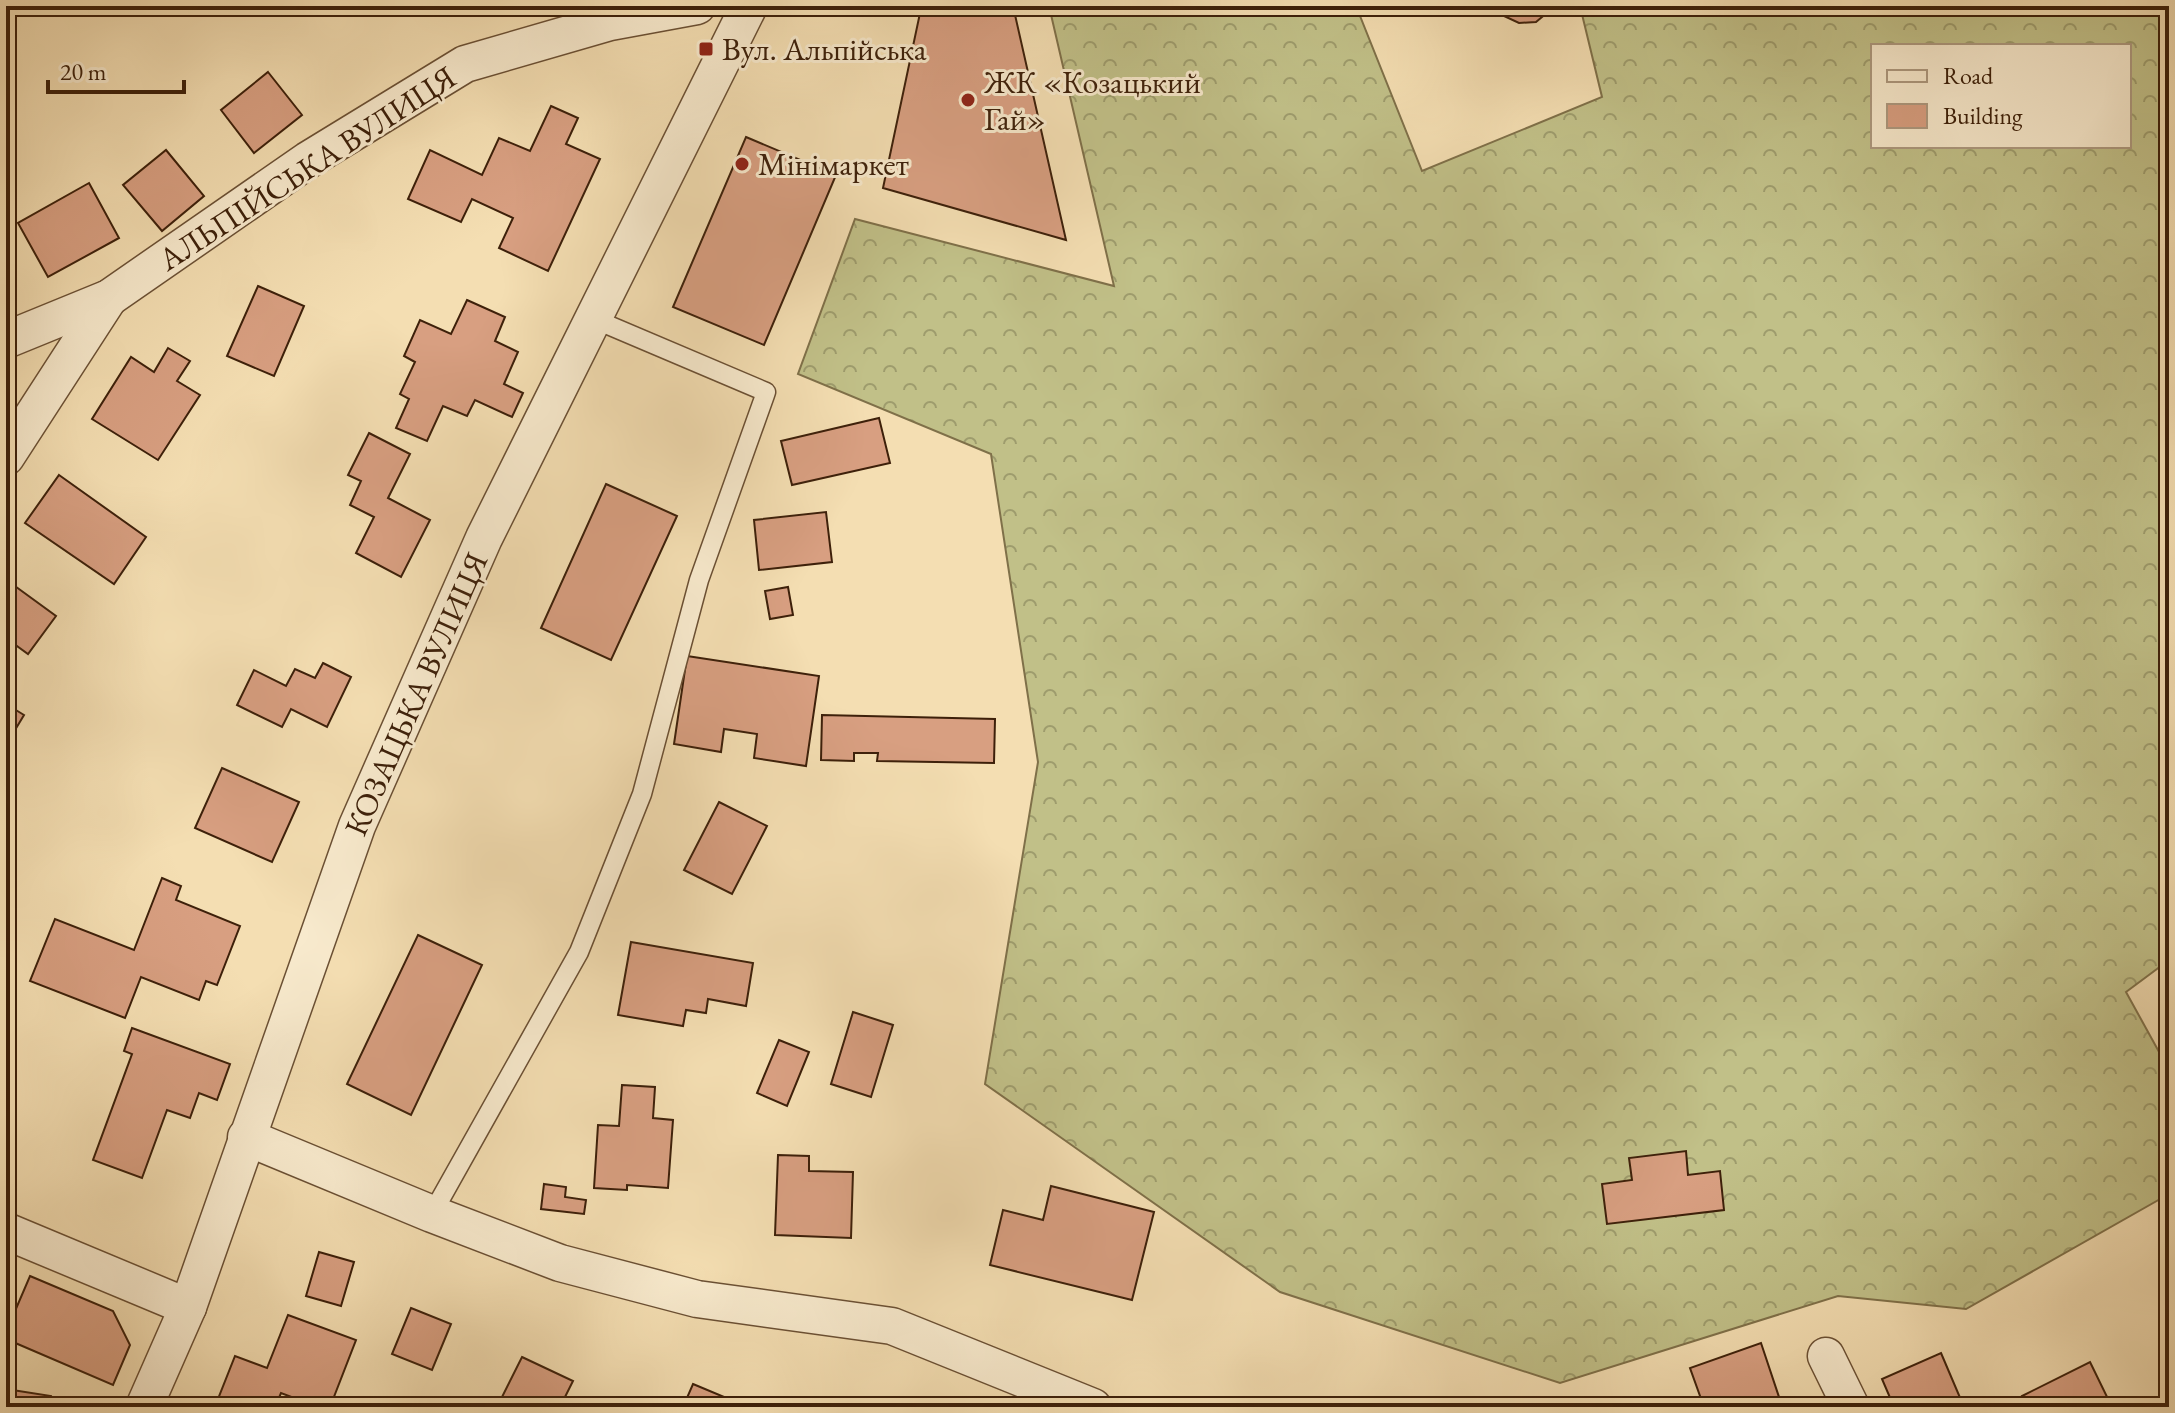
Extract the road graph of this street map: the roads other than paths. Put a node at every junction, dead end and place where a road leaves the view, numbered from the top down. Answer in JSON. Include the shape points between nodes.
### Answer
{"nodes":[{"id":1,"x":697,"y":6,"type":"edge"},
{"id":2,"x":749,"y":6,"type":"edge"},
{"id":3,"x":607,"y":14,"type":"edge"},
{"id":4,"x":109,"y":298,"type":"junction"},
{"id":5,"x":594,"y":319,"type":"junction"},
{"id":6,"x":6,"y":340,"type":"edge"},
{"id":7,"x":6,"y":457,"type":"edge"},
{"id":8,"x":246,"y":1137,"type":"junction"},
{"id":9,"x":432,"y":1214,"type":"junction"},
{"id":10,"x":6,"y":1231,"type":"edge"},
{"id":11,"x":188,"y":1307,"type":"junction"},
{"id":12,"x":1826,"y":1356,"type":"dead end"},
{"id":13,"x":144,"y":1407,"type":"edge"},
{"id":14,"x":1093,"y":1407,"type":"edge"},
{"id":15,"x":1851,"y":1407,"type":"edge"}],
"edges":[{"from":1,"to":3,"type":"street","name":"АЛЬПІЙСЬКА ВУЛИЦЯ"},
{"from":2,"to":5,"type":"street","name":"КОЗАЦЬКА ВУЛИЦЯ"},
{"from":3,"to":4,"type":"street","name":"АЛЬПІЙСЬКА ВУЛИЦЯ","via":[[465,64],[308,160]]},
{"from":4,"to":6,"type":"street","name":"АЛЬПІЙСЬКА ВУЛИЦЯ"},
{"from":4,"to":7,"type":"street","name":"АЛЬПІЙСЬКА ВУЛИЦЯ"},
{"from":5,"to":8,"type":"street","name":"КОЗАЦЬКА ВУЛИЦЯ","via":[[484,538],[357,826]]},
{"from":5,"to":9,"type":"lane","via":[[766,392],[699,580],[642,794],[579,952]]},
{"from":8,"to":9,"type":"street"},
{"from":8,"to":11,"type":"street","name":"КОЗАЦЬКА ВУЛИЦЯ"},
{"from":9,"to":14,"type":"street","via":[[560,1263],[697,1299],[892,1326]]},
{"from":10,"to":11,"type":"street"},
{"from":11,"to":13,"type":"street","name":"КОЗАЦЬКА ВУЛИЦЯ"},
{"from":12,"to":15,"type":"street"}]}
